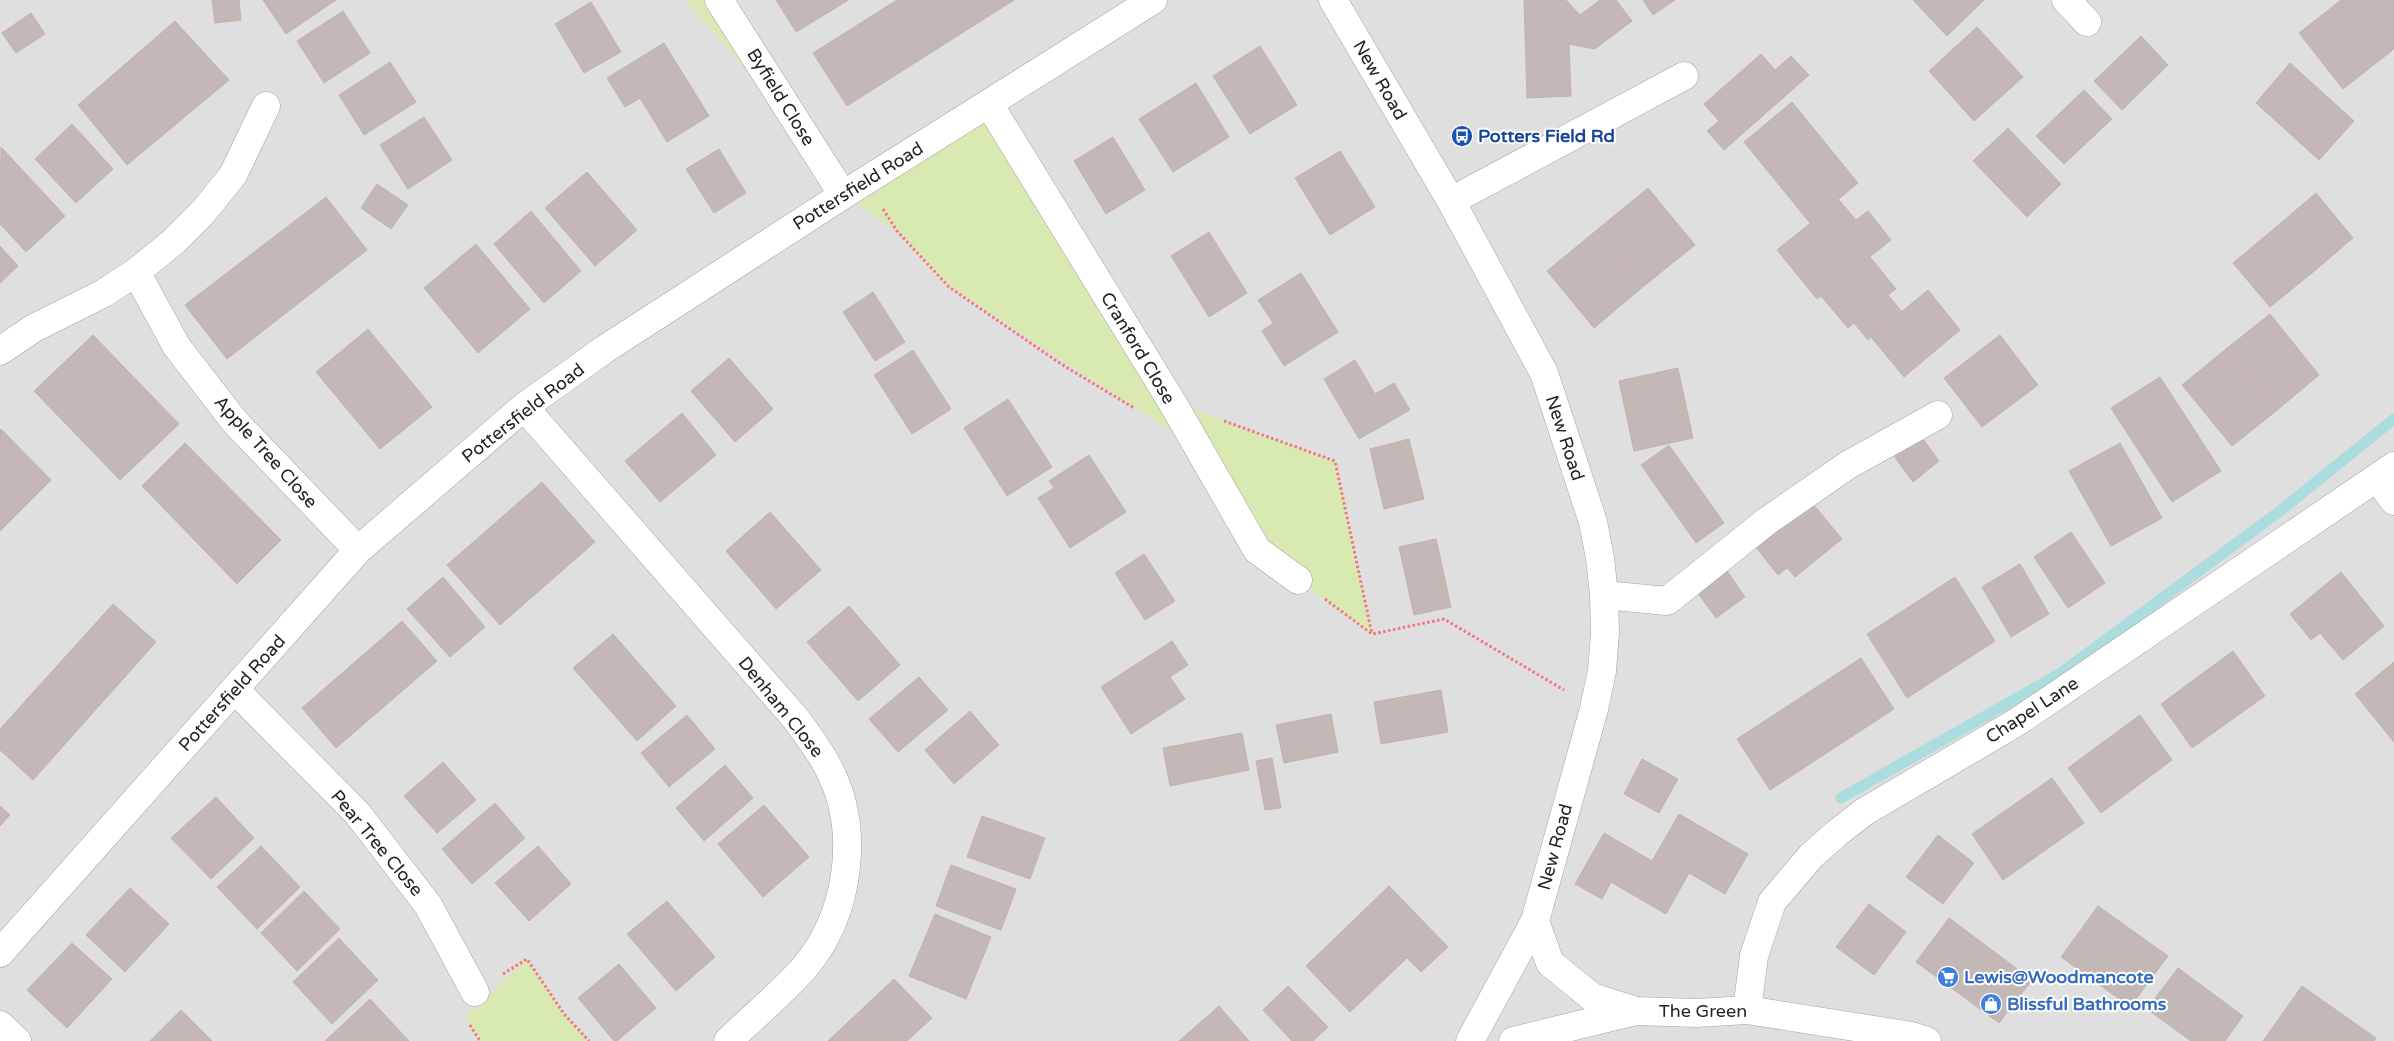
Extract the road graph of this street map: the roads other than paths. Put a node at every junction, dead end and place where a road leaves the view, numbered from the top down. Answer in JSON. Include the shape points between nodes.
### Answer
{"nodes":[{"id":1,"x":719,"y":0,"type":"edge"},
{"id":2,"x":1153,"y":0,"type":"edge"},
{"id":3,"x":1333,"y":0,"type":"edge"},
{"id":4,"x":2066,"y":0,"type":"edge"},
{"id":5,"x":2087,"y":22,"type":"dead end"},
{"id":6,"x":1684,"y":76,"type":"dead end"},
{"id":7,"x":989,"y":104,"type":"junction"},
{"id":8,"x":266,"y":106,"type":"dead end"},
{"id":9,"x":842,"y":195,"type":"junction"},
{"id":10,"x":1451,"y":201,"type":"junction"},
{"id":11,"x":136,"y":272,"type":"junction"},
{"id":12,"x":0,"y":351,"type":"edge"},
{"id":13,"x":524,"y":407,"type":"junction"},
{"id":14,"x":1938,"y":415,"type":"dead end"},
{"id":15,"x":2385,"y":472,"type":"edge"},
{"id":16,"x":2394,"y":501,"type":"edge"},
{"id":17,"x":358,"y":550,"type":"junction"},
{"id":18,"x":1298,"y":580,"type":"road end"},
{"id":19,"x":1604,"y":595,"type":"junction"},
{"id":20,"x":235,"y":690,"type":"junction"},
{"id":21,"x":1535,"y":921,"type":"junction"},
{"id":22,"x":0,"y":953,"type":"edge"},
{"id":23,"x":475,"y":992,"type":"road end"},
{"id":24,"x":1746,"y":1010,"type":"junction"},
{"id":25,"x":1636,"y":1011,"type":"junction"},
{"id":26,"x":0,"y":1025,"type":"edge"},
{"id":27,"x":1919,"y":1038,"type":"edge"},
{"id":28,"x":17,"y":1041,"type":"edge"},
{"id":29,"x":728,"y":1041,"type":"edge"},
{"id":30,"x":1470,"y":1041,"type":"edge"},
{"id":31,"x":1513,"y":1041,"type":"edge"}],
"edges":[{"from":1,"to":9,"type":"street","name":"Byfield Close"},
{"from":2,"to":7,"type":"street","name":"Pottersfield Road"},
{"from":3,"to":10,"type":"street","name":"New Road"},
{"from":4,"to":5,"type":"street"},
{"from":6,"to":10,"type":"street"},
{"from":7,"to":9,"type":"street","name":"Pottersfield Road"},
{"from":7,"to":18,"type":"street","name":"Cranford Close","via":[[1172,402],[1257,550]]},
{"from":8,"to":11,"type":"street","via":[[233,175],[204,211]]},
{"from":9,"to":13,"type":"street","name":"Pottersfield Road","via":[[604,349]]},
{"from":10,"to":19,"type":"street","name":"New Road","via":[[1544,373],[1593,522]]},
{"from":11,"to":12,"type":"street","via":[[104,293],[34,328]]},
{"from":11,"to":17,"type":"street","name":"Apple Tree Close","via":[[177,347],[235,422]]},
{"from":13,"to":17,"type":"street","name":"Pottersfield Road"},
{"from":13,"to":29,"type":"street","name":"Denham Close","via":[[796,718],[815,743],[841,800],[847,862],[834,918],[805,967]]},
{"from":14,"to":19,"type":"street","via":[[1848,465],[1767,521],[1667,601]]},
{"from":15,"to":16,"type":"street"},
{"from":15,"to":24,"type":"street","name":"Chapel Lane","via":[[2017,722],[1864,812],[1837,833],[1811,856],[1772,902],[1754,956]]},
{"from":17,"to":20,"type":"street","name":"Pottersfield Road"},
{"from":19,"to":21,"type":"street","name":"New Road","via":[[1602,661],[1594,708]]},
{"from":20,"to":22,"type":"street","name":"Pottersfield Road"},
{"from":20,"to":23,"type":"street","name":"Pear Tree Close","via":[[357,813],[428,905]]},
{"from":21,"to":25,"type":"street","name":"The Green","via":[[1550,963],[1592,997]]},
{"from":21,"to":30,"type":"street","name":"New Road"},
{"from":24,"to":25,"type":"street","name":"The Green","via":[[1696,1013]]},
{"from":24,"to":27,"type":"street","name":"The Green"},
{"from":25,"to":31,"type":"street"},
{"from":26,"to":28,"type":"street"}]}
